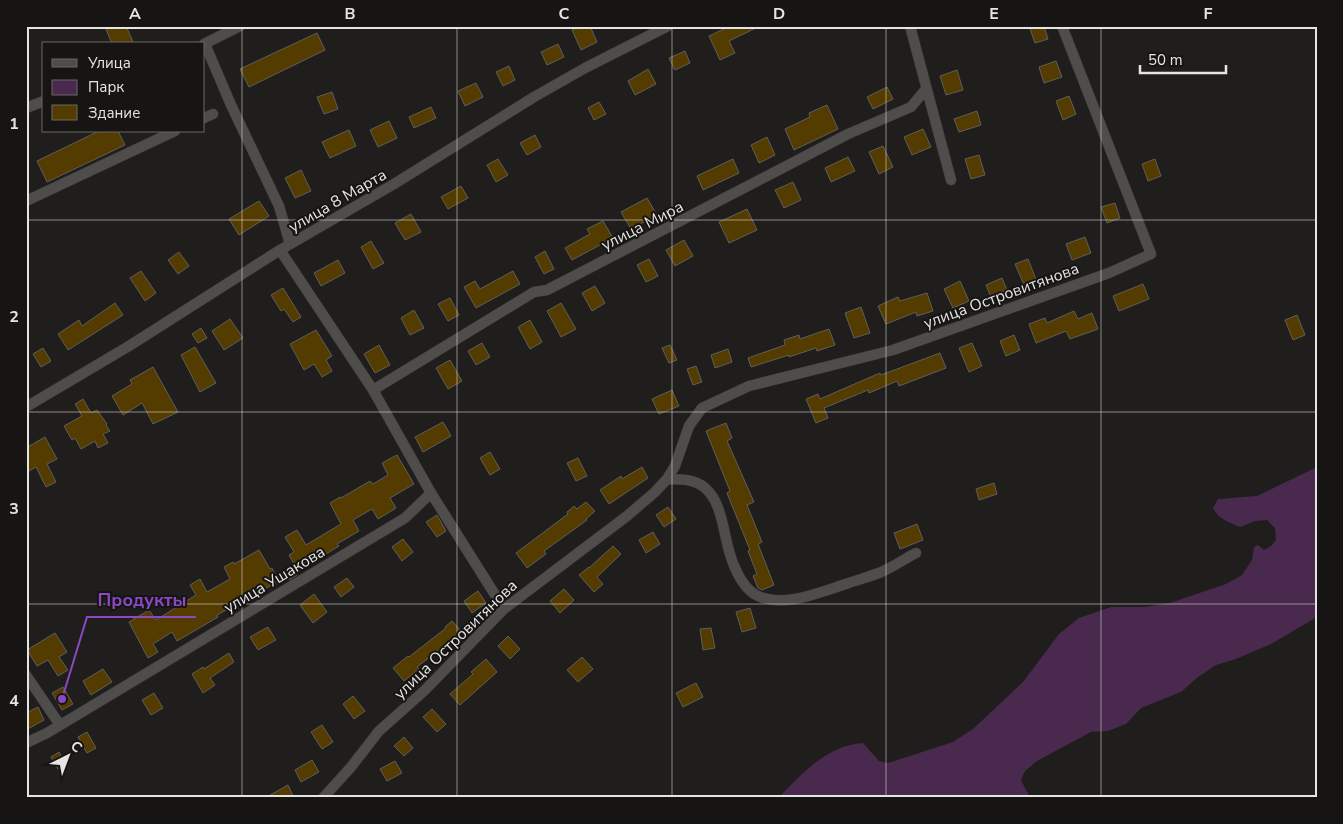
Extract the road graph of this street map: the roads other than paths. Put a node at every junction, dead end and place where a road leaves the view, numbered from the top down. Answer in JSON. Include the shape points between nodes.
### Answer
{"nodes":[{"id":1,"x":240,"y":26,"type":"edge"},
{"id":2,"x":668,"y":26,"type":"edge"},
{"id":3,"x":910,"y":26,"type":"edge"},
{"id":4,"x":1062,"y":26,"type":"edge"},
{"id":5,"x":205,"y":44,"type":"edge"},
{"id":6,"x":205,"y":46,"type":"edge"},
{"id":7,"x":926,"y":89,"type":"junction"},
{"id":8,"x":42,"y":101,"type":"edge"},
{"id":9,"x":26,"y":108,"type":"edge"},
{"id":10,"x":173,"y":132,"type":"edge"},
{"id":11,"x":951,"y":180,"type":"dead end"},
{"id":12,"x":26,"y":201,"type":"edge"},
{"id":13,"x":290,"y":244,"type":"junction"},
{"id":14,"x":280,"y":250,"type":"junction"},
{"id":15,"x":373,"y":390,"type":"junction"},
{"id":16,"x":26,"y":407,"type":"edge"},
{"id":17,"x":667,"y":479,"type":"junction"},
{"id":18,"x":430,"y":493,"type":"junction"},
{"id":19,"x":916,"y":553,"type":"dead end"},
{"id":20,"x":504,"y":609,"type":"junction"},
{"id":21,"x":26,"y":675,"type":"edge"},
{"id":22,"x":60,"y":725,"type":"junction"},
{"id":23,"x":26,"y":743,"type":"edge"},
{"id":24,"x":323,"y":798,"type":"edge"}],
"edges":[{"from":1,"to":5,"type":"street"},
{"from":2,"to":13,"type":"street","name":"улица 8 Марта","via":[[534,97]]},
{"from":3,"to":7,"type":"street"},
{"from":4,"to":17,"type":"street","name":"улица Островитянова","via":[[1151,254],[1108,273],[893,350],[749,386],[711,403],[702,408],[689,426]]},
{"from":6,"to":13,"type":"street","via":[[279,206]]},
{"from":7,"to":11,"type":"street"},
{"from":7,"to":15,"type":"street","name":"улица Мира","via":[[911,107],[848,134],[547,290],[534,292]]},
{"from":8,"to":9,"type":"street"},
{"from":10,"to":12,"type":"street"},
{"from":13,"to":14,"type":"street","name":"улица 8 Марта"},
{"from":14,"to":15,"type":"street"},
{"from":14,"to":16,"type":"street","name":"улица 8 Марта","via":[[122,351]]},
{"from":15,"to":18,"type":"street"},
{"from":17,"to":19,"type":"street","via":[[700,484],[710,492],[738,574],[750,590],[768,599],[808,596],[880,573]]},
{"from":17,"to":20,"type":"street","name":"улица Островитянова","via":[[641,505]]},
{"from":18,"to":20,"type":"street"},
{"from":18,"to":22,"type":"street","name":"улица Ушакова","via":[[405,518]]},
{"from":20,"to":24,"type":"street","name":"улица Островитянова","via":[[434,682],[378,731]]},
{"from":21,"to":22,"type":"street"},
{"from":22,"to":23,"type":"street","name":"улица Ушакова"}]}
